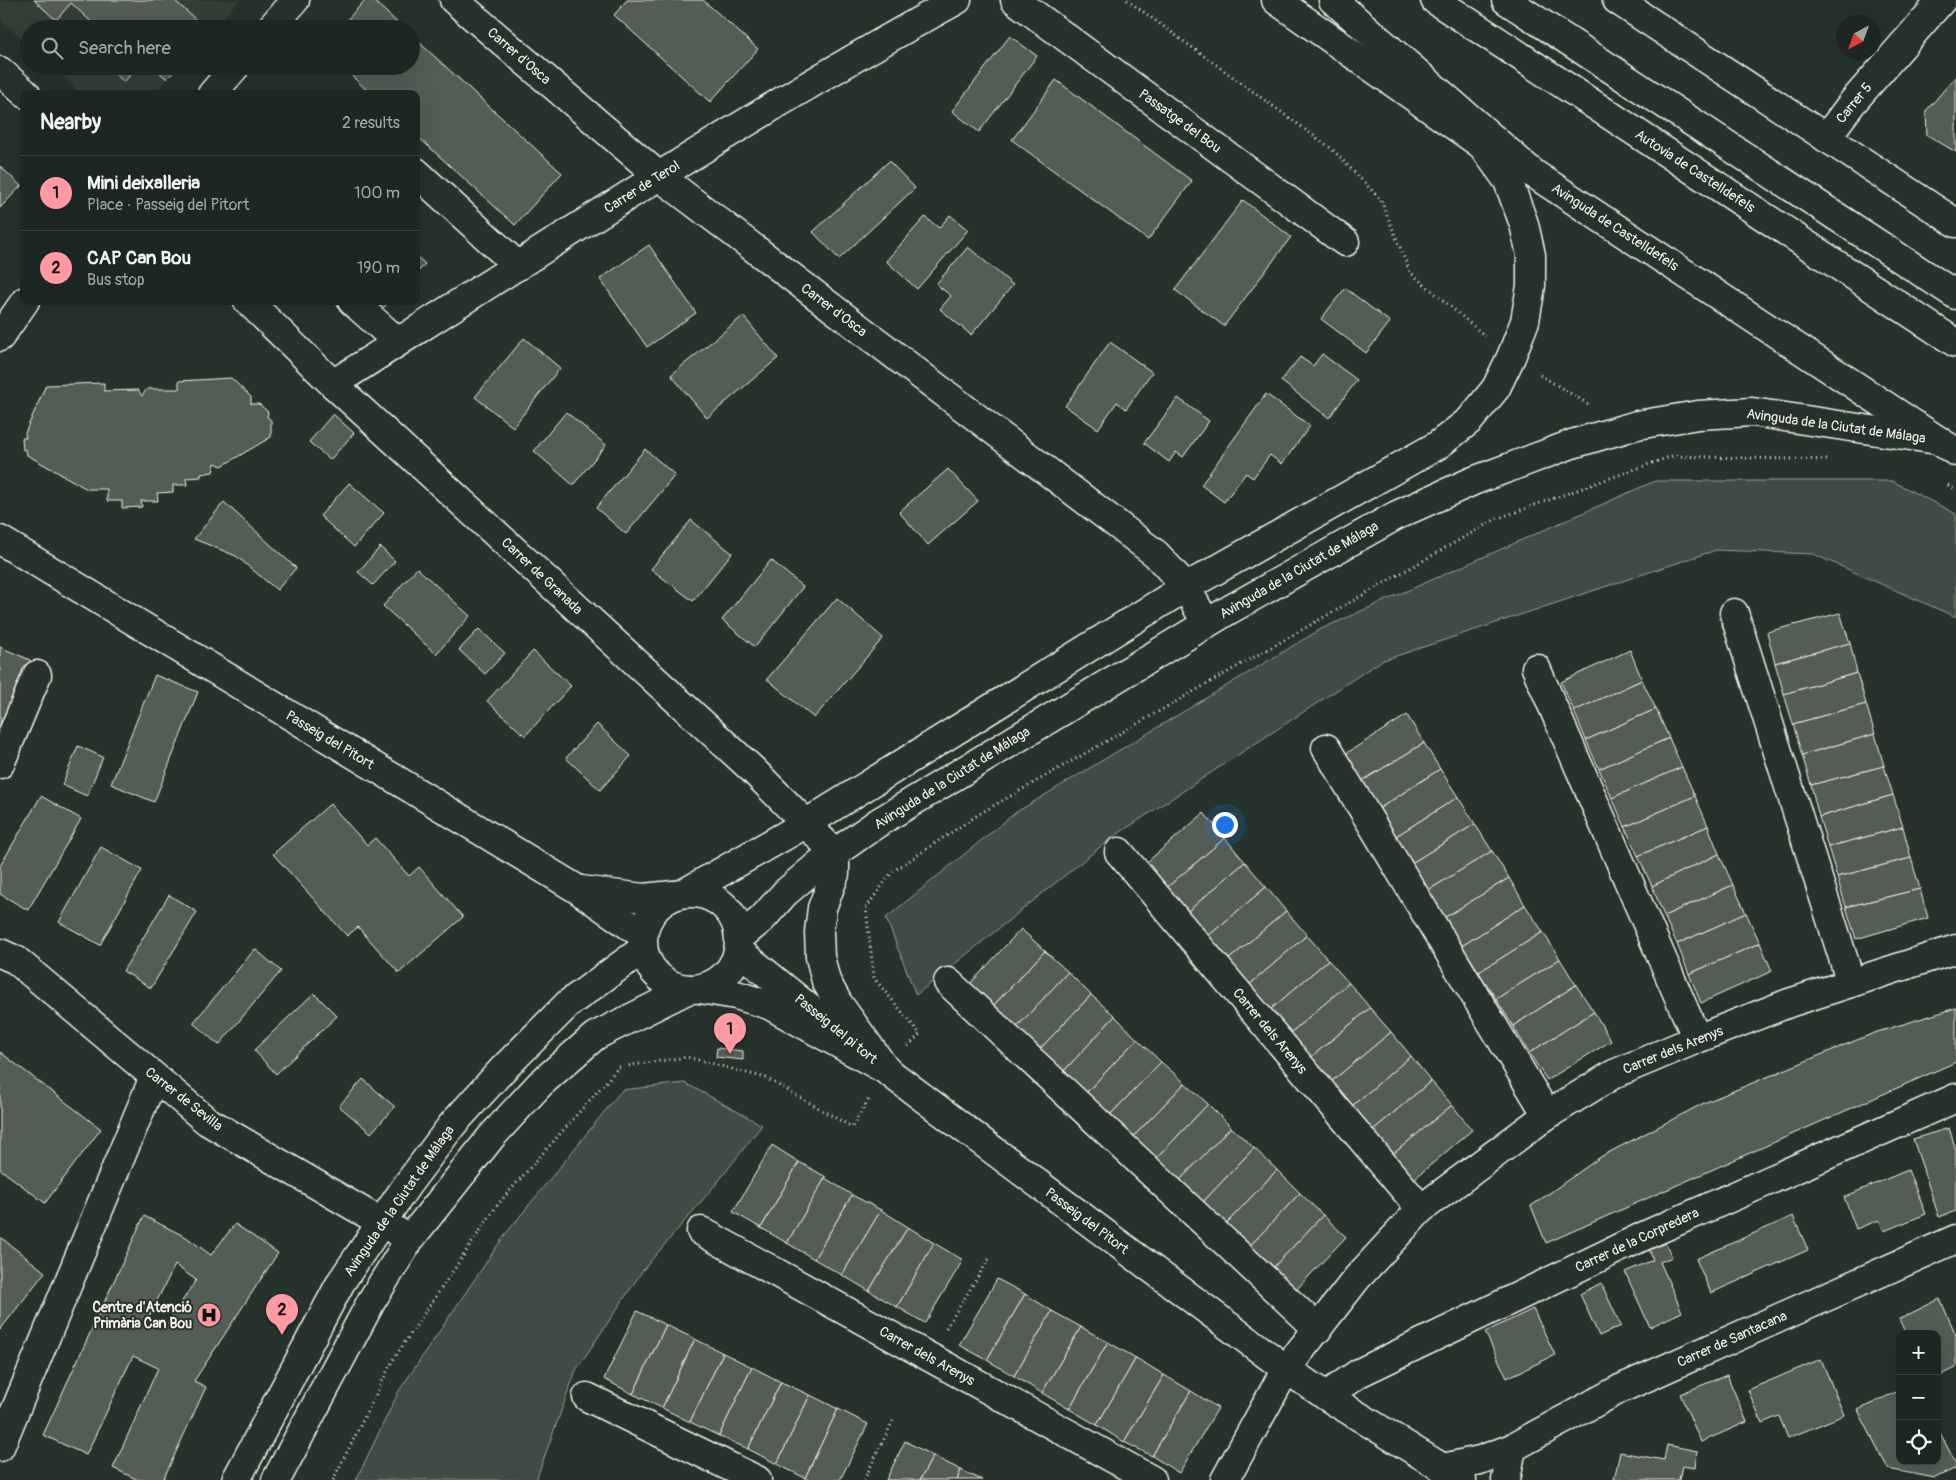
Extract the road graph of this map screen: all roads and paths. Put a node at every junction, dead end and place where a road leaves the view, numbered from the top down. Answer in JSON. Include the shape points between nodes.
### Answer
{"nodes":[{"id":1,"x":295,"y":0,"type":"edge"},
{"id":2,"x":454,"y":0,"type":"edge"},
{"id":3,"x":957,"y":0,"type":"edge"},
{"id":4,"x":1015,"y":0,"type":"edge"},
{"id":5,"x":1127,"y":0,"type":"edge"},
{"id":6,"x":1276,"y":0,"type":"edge"},
{"id":7,"x":1332,"y":0,"type":"edge"},
{"id":8,"x":1435,"y":0,"type":"edge"},
{"id":9,"x":1506,"y":0,"type":"edge"},
{"id":10,"x":1617,"y":0,"type":"edge"},
{"id":11,"x":1942,"y":0,"type":"edge"},
{"id":12,"x":278,"y":20,"type":"edge"},
{"id":13,"x":0,"y":71,"type":"edge"},
{"id":14,"x":228,"y":75,"type":"edge"},
{"id":15,"x":21,"y":90,"type":"edge"},
{"id":16,"x":215,"y":90,"type":"edge"},
{"id":17,"x":1826,"y":138,"type":"junction"},
{"id":18,"x":1482,"y":145,"type":"junction"},
{"id":19,"x":1534,"y":174,"type":"junction"},
{"id":20,"x":420,"y":176,"type":"edge"},
{"id":21,"x":659,"y":176,"type":"junction"},
{"id":22,"x":1956,"y":223,"type":"edge"},
{"id":23,"x":1345,"y":242,"type":"dead end"},
{"id":24,"x":518,"y":266,"type":"junction"},
{"id":25,"x":1956,"y":295,"type":"edge"},
{"id":26,"x":23,"y":305,"type":"edge"},
{"id":27,"x":252,"y":305,"type":"edge"},
{"id":28,"x":356,"y":305,"type":"edge"},
{"id":29,"x":0,"y":337,"type":"edge"},
{"id":30,"x":1491,"y":341,"type":"dead end"},
{"id":31,"x":398,"y":342,"type":"junction"},
{"id":32,"x":1956,"y":343,"type":"edge"},
{"id":33,"x":1536,"y":373,"type":"dead end"},
{"id":34,"x":333,"y":384,"type":"junction"},
{"id":35,"x":1595,"y":408,"type":"dead end"},
{"id":36,"x":1946,"y":446,"type":"edge"},
{"id":37,"x":1839,"y":460,"type":"dead end"},
{"id":38,"x":1942,"y":482,"type":"dead end"},
{"id":39,"x":1956,"y":490,"type":"edge"},
{"id":40,"x":0,"y":540,"type":"edge"},
{"id":41,"x":1186,"y":587,"type":"junction"},
{"id":42,"x":1734,"y":613,"type":"dead end"},
{"id":43,"x":1206,"y":623,"type":"junction"},
{"id":44,"x":1536,"y":668,"type":"dead end"},
{"id":45,"x":37,"y":675,"type":"dead end"},
{"id":46,"x":1326,"y":748,"type":"dead end"},
{"id":47,"x":0,"y":764,"type":"edge"},
{"id":48,"x":807,"y":823,"type":"junction"},
{"id":49,"x":1119,"y":852,"type":"dead end"},
{"id":50,"x":835,"y":853,"type":"junction"},
{"id":51,"x":577,"y":889,"type":"junction"},
{"id":52,"x":680,"y":894,"type":"junction"},
{"id":53,"x":643,"y":942,"type":"junction"},
{"id":54,"x":739,"y":944,"type":"junction"},
{"id":55,"x":1956,"y":949,"type":"edge"},
{"id":56,"x":0,"y":953,"type":"edge"},
{"id":57,"x":948,"y":982,"type":"dead end"},
{"id":58,"x":1852,"y":983,"type":"junction"},
{"id":59,"x":694,"y":989,"type":"junction"},
{"id":60,"x":1697,"y":1039,"type":"junction"},
{"id":61,"x":905,"y":1048,"type":"dead end"},
{"id":62,"x":154,"y":1077,"type":"junction"},
{"id":63,"x":880,"y":1081,"type":"junction"},
{"id":64,"x":1956,"y":1098,"type":"edge"},
{"id":65,"x":1547,"y":1115,"type":"junction"},
{"id":66,"x":1421,"y":1209,"type":"junction"},
{"id":67,"x":382,"y":1222,"type":"junction"},
{"id":68,"x":701,"y":1232,"type":"dead end"},
{"id":69,"x":410,"y":1239,"type":"junction"},
{"id":70,"x":1956,"y":1239,"type":"edge"},
{"id":71,"x":989,"y":1259,"type":"dead end"},
{"id":72,"x":1318,"y":1329,"type":"junction"},
{"id":73,"x":929,"y":1357,"type":"junction"},
{"id":74,"x":1286,"y":1369,"type":"junction"},
{"id":75,"x":1326,"y":1396,"type":"junction"},
{"id":76,"x":587,"y":1397,"type":"dead end"},
{"id":77,"x":893,"y":1421,"type":"dead end"},
{"id":78,"x":0,"y":1447,"type":"edge"},
{"id":79,"x":1512,"y":1448,"type":"junction"},
{"id":80,"x":1452,"y":1474,"type":"edge"},
{"id":81,"x":236,"y":1480,"type":"edge"},
{"id":82,"x":276,"y":1480,"type":"edge"},
{"id":83,"x":333,"y":1480,"type":"edge"},
{"id":84,"x":757,"y":1480,"type":"edge"},
{"id":85,"x":864,"y":1480,"type":"edge"},
{"id":86,"x":1152,"y":1480,"type":"edge"},
{"id":87,"x":1226,"y":1480,"type":"edge"},
{"id":88,"x":1506,"y":1480,"type":"edge"}],
"edges":[{"from":1,"to":12,"type":"main road"},
{"from":2,"to":21,"type":"main road","name":"Carrer d'Osca"},
{"from":3,"to":21,"type":"main road","name":"Carrer de Terol","via":[[891,36]]},
{"from":4,"to":23,"type":"main road","name":"Passatge del Bou"},
{"from":5,"to":30,"type":"path","via":[[1332,149],[1382,200],[1410,272]]},
{"from":6,"to":18,"type":"main road","name":"Avinguda de Castelldefels"},
{"from":7,"to":19,"type":"main road"},
{"from":8,"to":32,"type":"main road","name":"Autovia de Castelldefels"},
{"from":9,"to":25,"type":"main road"},
{"from":10,"to":17,"type":"main road"},
{"from":11,"to":17,"type":"main road","name":"Carrer 5","via":[[1852,103]]},
{"from":13,"to":15,"type":"main road"},
{"from":14,"to":16,"type":"main road"},
{"from":17,"to":22,"type":"main road"},
{"from":18,"to":19,"type":"main road","name":"Avinguda de Castelldefels"},
{"from":18,"to":41,"type":"main road","via":[[1508,182],[1524,224],[1530,255],[1531,286],[1525,321],[1496,388],[1470,420],[1438,444]]},
{"from":19,"to":36,"type":"main road","name":"Avinguda de Castelldefels"},
{"from":20,"to":24,"type":"main road"},
{"from":21,"to":24,"type":"main road","name":"Carrer de Terol"},
{"from":21,"to":41,"type":"main road","name":"Carrer d'Osca","via":[[1156,554]]},
{"from":24,"to":31,"type":"main road","name":"Carrer de Terol"},
{"from":26,"to":29,"type":"main road"},
{"from":27,"to":34,"type":"main road","name":"Carrer de Granada"},
{"from":28,"to":31,"type":"main road"},
{"from":31,"to":34,"type":"main road","name":"Carrer de Terol"},
{"from":33,"to":35,"type":"path"},
{"from":34,"to":48,"type":"main road","name":"Carrer de Granada"},
{"from":36,"to":43,"type":"main road","name":"Avinguda de la Ciutat de Málaga","via":[[1752,412],[1698,415],[1637,425],[1572,444],[1482,477],[1397,514]]},
{"from":37,"to":61,"type":"path","via":[[1672,456],[1496,519],[979,814],[892,872],[866,908],[874,978],[920,1034]]},
{"from":38,"to":39,"type":"path"},
{"from":40,"to":51,"type":"main road","name":"Passeig del Pitort"},
{"from":41,"to":43,"type":"main road","name":"Carrer d'Osca"},
{"from":41,"to":48,"type":"main road"},
{"from":42,"to":58,"type":"main road"},
{"from":43,"to":50,"type":"main road","name":"Avinguda de la Ciutat de Málaga","via":[[879,822]]},
{"from":44,"to":60,"type":"main road"},
{"from":45,"to":47,"type":"main road"},
{"from":46,"to":65,"type":"main road"},
{"from":48,"to":50,"type":"main road","name":"Carrer de Granada"},
{"from":48,"to":52,"type":"main road"},
{"from":49,"to":66,"type":"main road","name":"Carrer dels Arenys"},
{"from":50,"to":54,"type":"main road","name":"Avinguda de la Ciutat de Málaga","via":[[785,893]]},
{"from":50,"to":63,"type":"main road","name":"Passeig del pi tort","via":[[835,874],[822,908],[820,957],[826,980]]},
{"from":51,"to":52,"type":"main road","name":"Passeig del Pitort","via":[[643,898]]},
{"from":51,"to":53,"type":"main road"},
{"from":52,"to":53,"type":"main road","via":[[654,909],[647,920]]},
{"from":52,"to":54,"type":"main road","via":[[702,893],[717,899],[729,910],[736,923]]},
{"from":53,"to":59,"type":"main road","via":[[648,964],[659,977],[673,986]]},
{"from":53,"to":67,"type":"main road","name":"Avinguda de la Ciutat de Málaga","via":[[569,1003],[503,1069],[452,1125]]},
{"from":54,"to":59,"type":"main road","via":[[734,964],[725,976],[714,984]]},
{"from":54,"to":63,"type":"main road","name":"Passeig del pi tort"},
{"from":55,"to":58,"type":"main road","name":"Carrer dels Arenys"},
{"from":56,"to":62,"type":"main road","name":"Carrer de Sevilla","via":[[16,960]]},
{"from":57,"to":72,"type":"main road"},
{"from":58,"to":60,"type":"main road","name":"Carrer dels Arenys","via":[[1789,1003]]},
{"from":59,"to":63,"type":"main road","name":"Passeig del Pitort","via":[[769,1005]]},
{"from":59,"to":69,"type":"main road","via":[[595,1036],[547,1078],[492,1136]]},
{"from":60,"to":65,"type":"main road","name":"Carrer dels Arenys","via":[[1614,1074]]},
{"from":62,"to":67,"type":"main road","name":"Carrer de Sevilla","via":[[207,1121]]},
{"from":62,"to":78,"type":"main road"},
{"from":63,"to":74,"type":"main road","name":"Passeig del Pitort"},
{"from":63,"to":83,"type":"path","via":[[852,1127],[766,1078],[687,1057],[620,1067],[498,1204],[393,1360]]},
{"from":64,"to":75,"type":"main road","name":"Carrer de la Corpredera","via":[[1646,1234],[1359,1373]]},
{"from":65,"to":66,"type":"main road","name":"Carrer dels Arenys"},
{"from":66,"to":72,"type":"main road","name":"Carrer dels Arenys","via":[[1357,1278]]},
{"from":67,"to":69,"type":"main road","name":"Carrer de Sevilla"},
{"from":67,"to":81,"type":"main road","name":"Avinguda de la Ciutat de Málaga","via":[[341,1282]]},
{"from":68,"to":73,"type":"main road","name":"Carrer dels Arenys"},
{"from":69,"to":82,"type":"main road","via":[[372,1300]]},
{"from":70,"to":79,"type":"main road","name":"Carrer de Santacana","via":[[1620,1389]]},
{"from":71,"to":73,"type":"path"},
{"from":72,"to":74,"type":"main road","name":"Carrer dels Arenys"},
{"from":73,"to":86,"type":"main road","name":"Carrer dels Arenys"},
{"from":74,"to":75,"type":"main road","name":"Passeig del Pitort"},
{"from":74,"to":87,"type":"main road","name":"Carrer dels Arenys"},
{"from":75,"to":80,"type":"main road","name":"Passeig del Pitort"},
{"from":76,"to":84,"type":"main road"},
{"from":77,"to":85,"type":"path"},
{"from":79,"to":80,"type":"main road","name":"Carrer de Santacana"},
{"from":79,"to":88,"type":"main road"}]}
